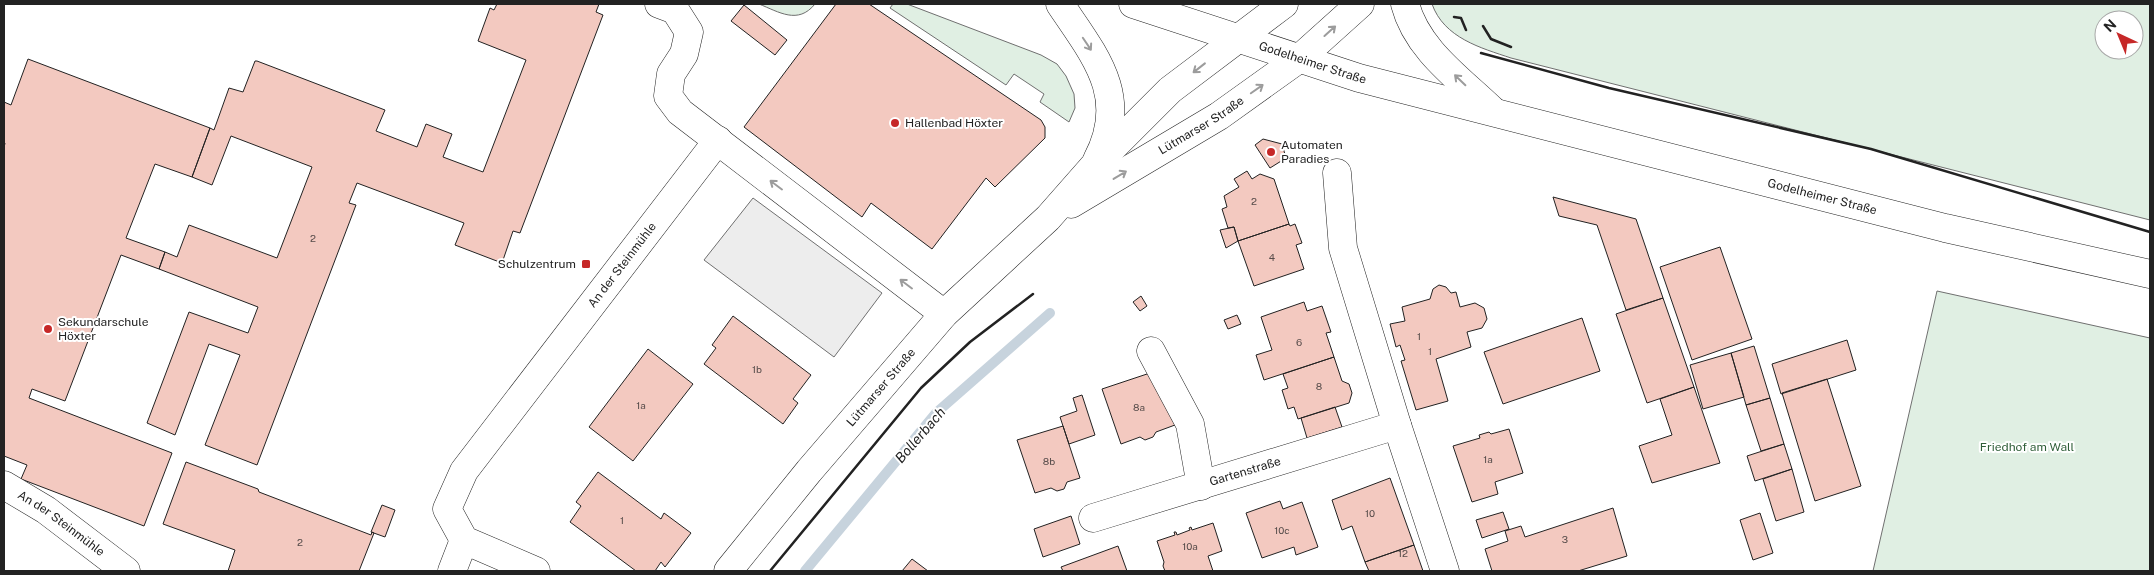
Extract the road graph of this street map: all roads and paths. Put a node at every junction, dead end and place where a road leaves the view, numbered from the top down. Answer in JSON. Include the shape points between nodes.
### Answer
{"nodes":[{"id":1,"x":659,"y":4,"type":"edge"},
{"id":2,"x":1060,"y":4,"type":"edge"},
{"id":3,"x":1133,"y":4,"type":"edge"},
{"id":4,"x":1284,"y":4,"type":"edge"},
{"id":5,"x":1360,"y":4,"type":"edge"},
{"id":6,"x":1405,"y":4,"type":"edge"},
{"id":7,"x":1238,"y":38,"type":"junction"},
{"id":8,"x":1300,"y":58,"type":"junction"},
{"id":9,"x":1495,"y":113,"type":"junction"},
{"id":10,"x":718,"y":140,"type":"junction"},
{"id":11,"x":1092,"y":168,"type":"junction"},
{"id":12,"x":1337,"y":173,"type":"dead end"},
{"id":13,"x":1048,"y":218,"type":"junction"},
{"id":14,"x":2150,"y":274,"type":"edge"},
{"id":15,"x":944,"y":314,"type":"junction"},
{"id":16,"x":1150,"y":351,"type":"dead end"},
{"id":17,"x":1397,"y":425,"type":"junction"},
{"id":18,"x":4,"y":485,"type":"edge"},
{"id":19,"x":1201,"y":486,"type":"junction"},
{"id":20,"x":1093,"y":518,"type":"dead end"},
{"id":21,"x":464,"y":540,"type":"junction"},
{"id":22,"x":119,"y":569,"type":"edge"},
{"id":23,"x":452,"y":571,"type":"edge"},
{"id":24,"x":536,"y":571,"type":"edge"},
{"id":25,"x":728,"y":571,"type":"edge"},
{"id":26,"x":1446,"y":571,"type":"edge"}],
"edges":[{"from":1,"to":10,"type":"main road","via":[[675,10],[690,32],[684,54],[671,74],[668,96],[680,112]]},
{"from":2,"to":11,"type":"main road","one_way":true,"via":[[1100,64],[1106,79],[1110,118],[1101,152]]},
{"from":3,"to":7,"type":"main road","name":"Godelheimer Straße"},
{"from":4,"to":7,"type":"main road","name":"Lütmarser Straße"},
{"from":8,"to":5,"type":"main road","name":"Lütmarser Straße","one_way":true},
{"from":9,"to":6,"type":"main road","name":"Godelheimer Straße","one_way":true,"via":[[1422,43]]},
{"from":7,"to":8,"type":"main road","name":"Godelheimer Straße"},
{"from":7,"to":11,"type":"main road","name":"Lütmarser Straße","one_way":true,"via":[[1170,90]]},
{"from":8,"to":9,"type":"main road","name":"Godelheimer Straße","via":[[1359,78]]},
{"from":13,"to":8,"type":"main road","name":"Lütmarser Straße","one_way":true,"via":[[1219,116]]},
{"from":9,"to":14,"type":"main road","name":"Godelheimer Straße","via":[[1945,228]]},
{"from":15,"to":10,"type":"main road","one_way":true},
{"from":10,"to":21,"type":"main road","name":"An der Steinmühle","via":[[464,471],[447,509]]},
{"from":11,"to":13,"type":"main road","name":"Lütmarser Straße"},
{"from":12,"to":17,"type":"main road","via":[[1343,248]]},
{"from":13,"to":15,"type":"main road","name":"Lütmarser Straße"},
{"from":15,"to":25,"type":"main road","name":"Lütmarser Straße"},
{"from":16,"to":19,"type":"main road","via":[[1190,424]]},
{"from":17,"to":19,"type":"main road","name":"Gartenstraße"},
{"from":17,"to":26,"type":"main road"},
{"from":18,"to":22,"type":"main road","name":"An der Steinmühle","via":[[46,510]]},
{"from":19,"to":20,"type":"main road","name":"Gartenstraße"},
{"from":21,"to":23,"type":"main road"},
{"from":21,"to":24,"type":"main road"}]}
